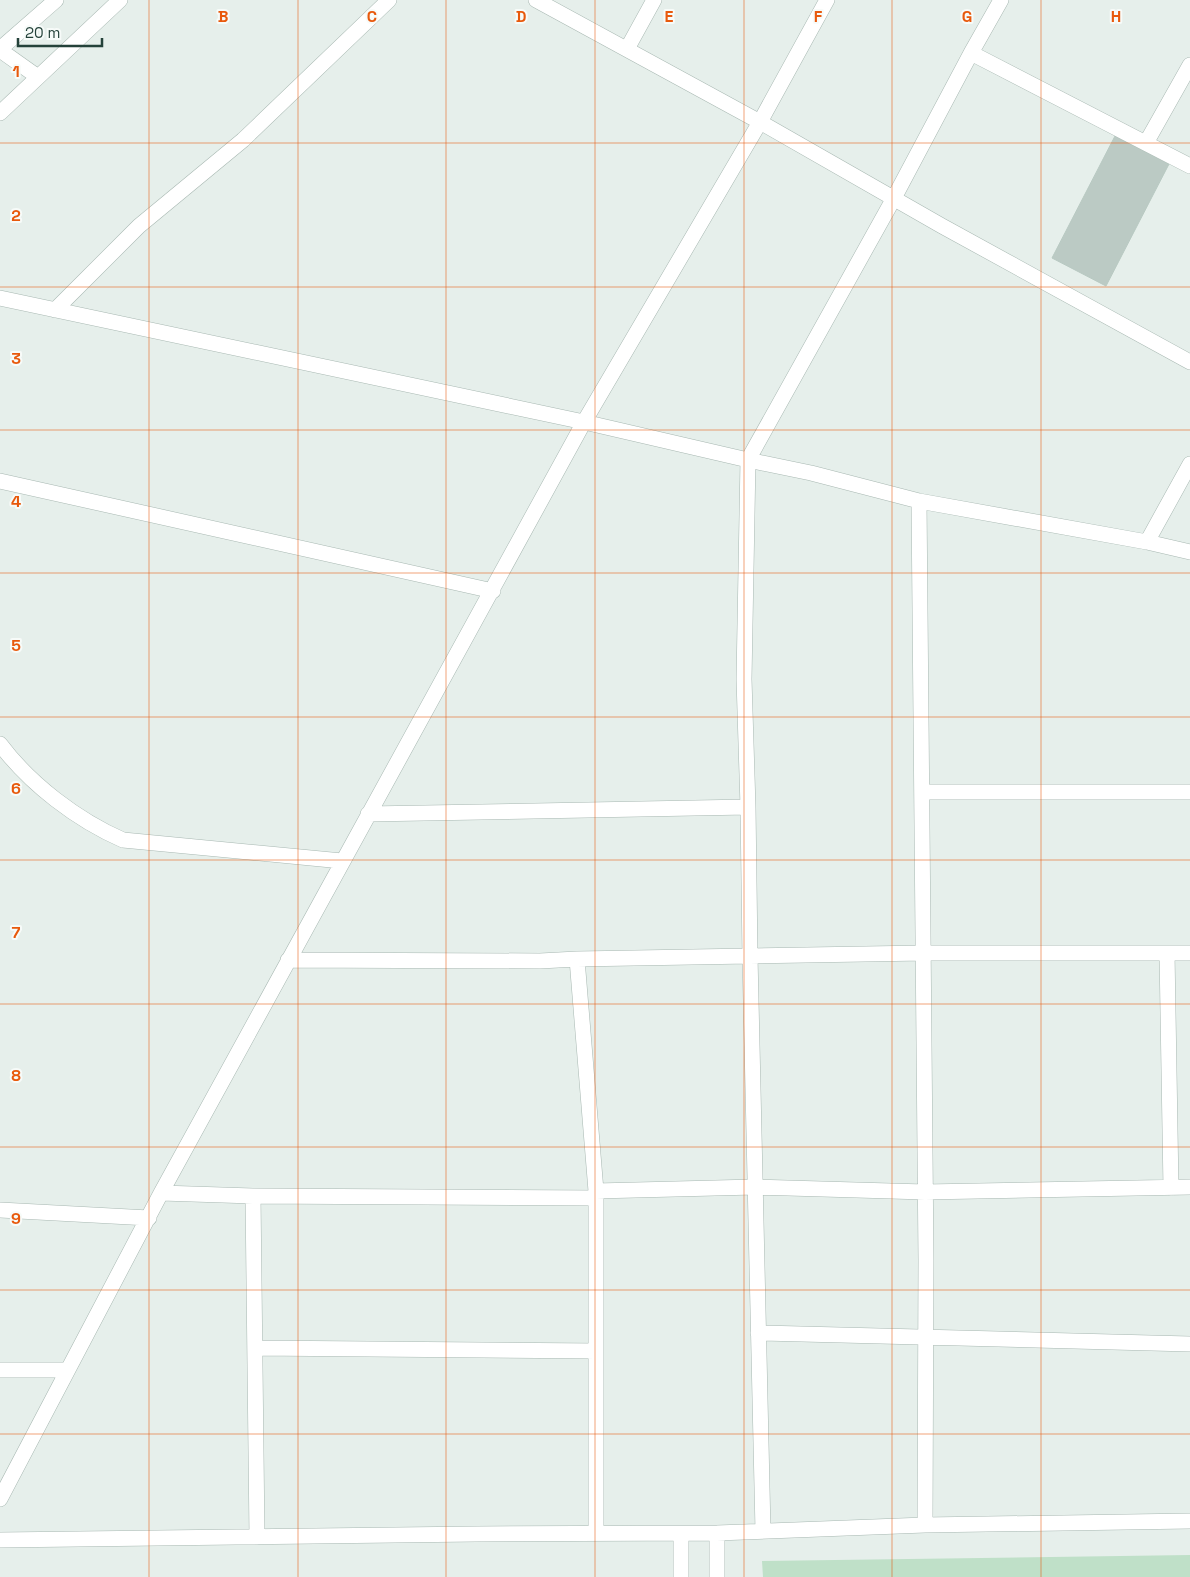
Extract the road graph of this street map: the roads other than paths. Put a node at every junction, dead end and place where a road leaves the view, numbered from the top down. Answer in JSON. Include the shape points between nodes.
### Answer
{"nodes":[{"id":1,"x":56,"y":0,"type":"edge"},
{"id":2,"x":120,"y":0,"type":"edge"},
{"id":3,"x":389,"y":0,"type":"edge"},
{"id":4,"x":536,"y":0,"type":"edge"},
{"id":5,"x":654,"y":0,"type":"edge"},
{"id":6,"x":827,"y":0,"type":"edge"},
{"id":7,"x":1001,"y":0,"type":"edge"},
{"id":8,"x":0,"y":49,"type":"edge"},
{"id":9,"x":627,"y":49,"type":"junction"},
{"id":10,"x":971,"y":52,"type":"junction"},
{"id":11,"x":1190,"y":65,"type":"edge"},
{"id":12,"x":38,"y":77,"type":"junction"},
{"id":13,"x":0,"y":113,"type":"edge"},
{"id":14,"x":760,"y":122,"type":"junction"},
{"id":15,"x":1146,"y":143,"type":"junction"},
{"id":16,"x":1190,"y":166,"type":"edge"},
{"id":17,"x":894,"y":198,"type":"junction"},
{"id":18,"x":0,"y":298,"type":"edge"},
{"id":19,"x":55,"y":310,"type":"junction"},
{"id":20,"x":1190,"y":362,"type":"edge"},
{"id":21,"x":584,"y":422,"type":"junction"},
{"id":22,"x":748,"y":460,"type":"junction"},
{"id":23,"x":1190,"y":464,"type":"edge"},
{"id":24,"x":0,"y":481,"type":"edge"},
{"id":25,"x":919,"y":501,"type":"junction"},
{"id":26,"x":1147,"y":542,"type":"junction"},
{"id":27,"x":1190,"y":552,"type":"edge"},
{"id":28,"x":493,"y":591,"type":"junction"},
{"id":29,"x":0,"y":744,"type":"edge"},
{"id":30,"x":922,"y":792,"type":"junction"},
{"id":31,"x":1190,"y":792,"type":"edge"},
{"id":32,"x":748,"y":807,"type":"junction"},
{"id":33,"x":368,"y":814,"type":"junction"},
{"id":34,"x":342,"y":861,"type":"junction"},
{"id":35,"x":924,"y":953,"type":"junction"},
{"id":36,"x":1167,"y":953,"type":"junction"},
{"id":37,"x":1190,"y":953,"type":"edge"},
{"id":38,"x":750,"y":956,"type":"junction"},
{"id":39,"x":577,"y":959,"type":"junction"},
{"id":40,"x":288,"y":960,"type":"junction"},
{"id":41,"x":754,"y":1187,"type":"junction"},
{"id":42,"x":1171,"y":1188,"type":"junction"},
{"id":43,"x":1190,"y":1188,"type":"edge"},
{"id":44,"x":926,"y":1192,"type":"junction"},
{"id":45,"x":161,"y":1193,"type":"junction"},
{"id":46,"x":596,"y":1195,"type":"junction"},
{"id":47,"x":253,"y":1196,"type":"junction"},
{"id":48,"x":0,"y":1210,"type":"edge"},
{"id":49,"x":149,"y":1218,"type":"junction"},
{"id":50,"x":758,"y":1333,"type":"junction"},
{"id":51,"x":926,"y":1338,"type":"junction"},
{"id":52,"x":1190,"y":1344,"type":"edge"},
{"id":53,"x":256,"y":1348,"type":"junction"},
{"id":54,"x":596,"y":1351,"type":"junction"},
{"id":55,"x":0,"y":1370,"type":"edge"},
{"id":56,"x":67,"y":1370,"type":"junction"},
{"id":57,"x":0,"y":1498,"type":"edge"},
{"id":58,"x":1190,"y":1521,"type":"edge"},
{"id":59,"x":925,"y":1525,"type":"junction"},
{"id":60,"x":763,"y":1531,"type":"junction"},
{"id":61,"x":596,"y":1534,"type":"junction"},
{"id":62,"x":681,"y":1534,"type":"junction"},
{"id":63,"x":716,"y":1534,"type":"junction"},
{"id":64,"x":257,"y":1537,"type":"junction"},
{"id":65,"x":0,"y":1540,"type":"edge"},
{"id":66,"x":681,"y":1577,"type":"edge"},
{"id":67,"x":717,"y":1577,"type":"edge"}],
"edges":[{"from":1,"to":8,"type":"street"},
{"from":2,"to":12,"type":"street"},
{"from":3,"to":19,"type":"street","via":[[242,140],[139,226]]},
{"from":4,"to":9,"type":"street"},
{"from":5,"to":9,"type":"street"},
{"from":6,"to":14,"type":"street"},
{"from":7,"to":10,"type":"street"},
{"from":8,"to":12,"type":"street"},
{"from":9,"to":14,"type":"street"},
{"from":10,"to":15,"type":"street"},
{"from":10,"to":17,"type":"street"},
{"from":11,"to":15,"type":"street"},
{"from":12,"to":13,"type":"street"},
{"from":14,"to":17,"type":"street"},
{"from":14,"to":21,"type":"street"},
{"from":15,"to":16,"type":"street"},
{"from":17,"to":20,"type":"street"},
{"from":17,"to":22,"type":"street"},
{"from":18,"to":19,"type":"street"},
{"from":19,"to":21,"type":"street"},
{"from":21,"to":22,"type":"street"},
{"from":21,"to":28,"type":"street"},
{"from":22,"to":25,"type":"street"},
{"from":22,"to":32,"type":"street","via":[[744,679]]},
{"from":23,"to":26,"type":"street"},
{"from":24,"to":28,"type":"street"},
{"from":25,"to":26,"type":"street"},
{"from":25,"to":30,"type":"street"},
{"from":26,"to":27,"type":"street"},
{"from":28,"to":33,"type":"street"},
{"from":29,"to":34,"type":"street","via":[[13,762],[57,801],[100,830],[123,840]]},
{"from":30,"to":31,"type":"street"},
{"from":30,"to":35,"type":"street"},
{"from":32,"to":33,"type":"street"},
{"from":32,"to":38,"type":"street"},
{"from":33,"to":34,"type":"street"},
{"from":34,"to":40,"type":"street"},
{"from":35,"to":36,"type":"street"},
{"from":35,"to":38,"type":"street"},
{"from":35,"to":44,"type":"street"},
{"from":36,"to":37,"type":"street"},
{"from":36,"to":42,"type":"street"},
{"from":38,"to":39,"type":"street"},
{"from":38,"to":41,"type":"street"},
{"from":39,"to":40,"type":"street"},
{"from":39,"to":46,"type":"street"},
{"from":40,"to":45,"type":"street"},
{"from":41,"to":44,"type":"street"},
{"from":41,"to":46,"type":"street"},
{"from":41,"to":50,"type":"street"},
{"from":42,"to":43,"type":"street"},
{"from":42,"to":44,"type":"street"},
{"from":44,"to":51,"type":"street"},
{"from":45,"to":47,"type":"street"},
{"from":45,"to":49,"type":"street"},
{"from":46,"to":47,"type":"street"},
{"from":46,"to":54,"type":"street"},
{"from":47,"to":53,"type":"street"},
{"from":48,"to":49,"type":"street"},
{"from":49,"to":56,"type":"street"},
{"from":50,"to":51,"type":"street"},
{"from":50,"to":60,"type":"street"},
{"from":51,"to":52,"type":"street"},
{"from":51,"to":59,"type":"street"},
{"from":53,"to":54,"type":"street"},
{"from":53,"to":64,"type":"street"},
{"from":54,"to":61,"type":"street"},
{"from":55,"to":56,"type":"street"},
{"from":56,"to":57,"type":"street"},
{"from":58,"to":59,"type":"street"},
{"from":59,"to":60,"type":"street"},
{"from":60,"to":63,"type":"street"},
{"from":61,"to":62,"type":"street"},
{"from":61,"to":64,"type":"street"},
{"from":62,"to":63,"type":"street"},
{"from":62,"to":66,"type":"street"},
{"from":63,"to":67,"type":"street"},
{"from":64,"to":65,"type":"street"}]}
